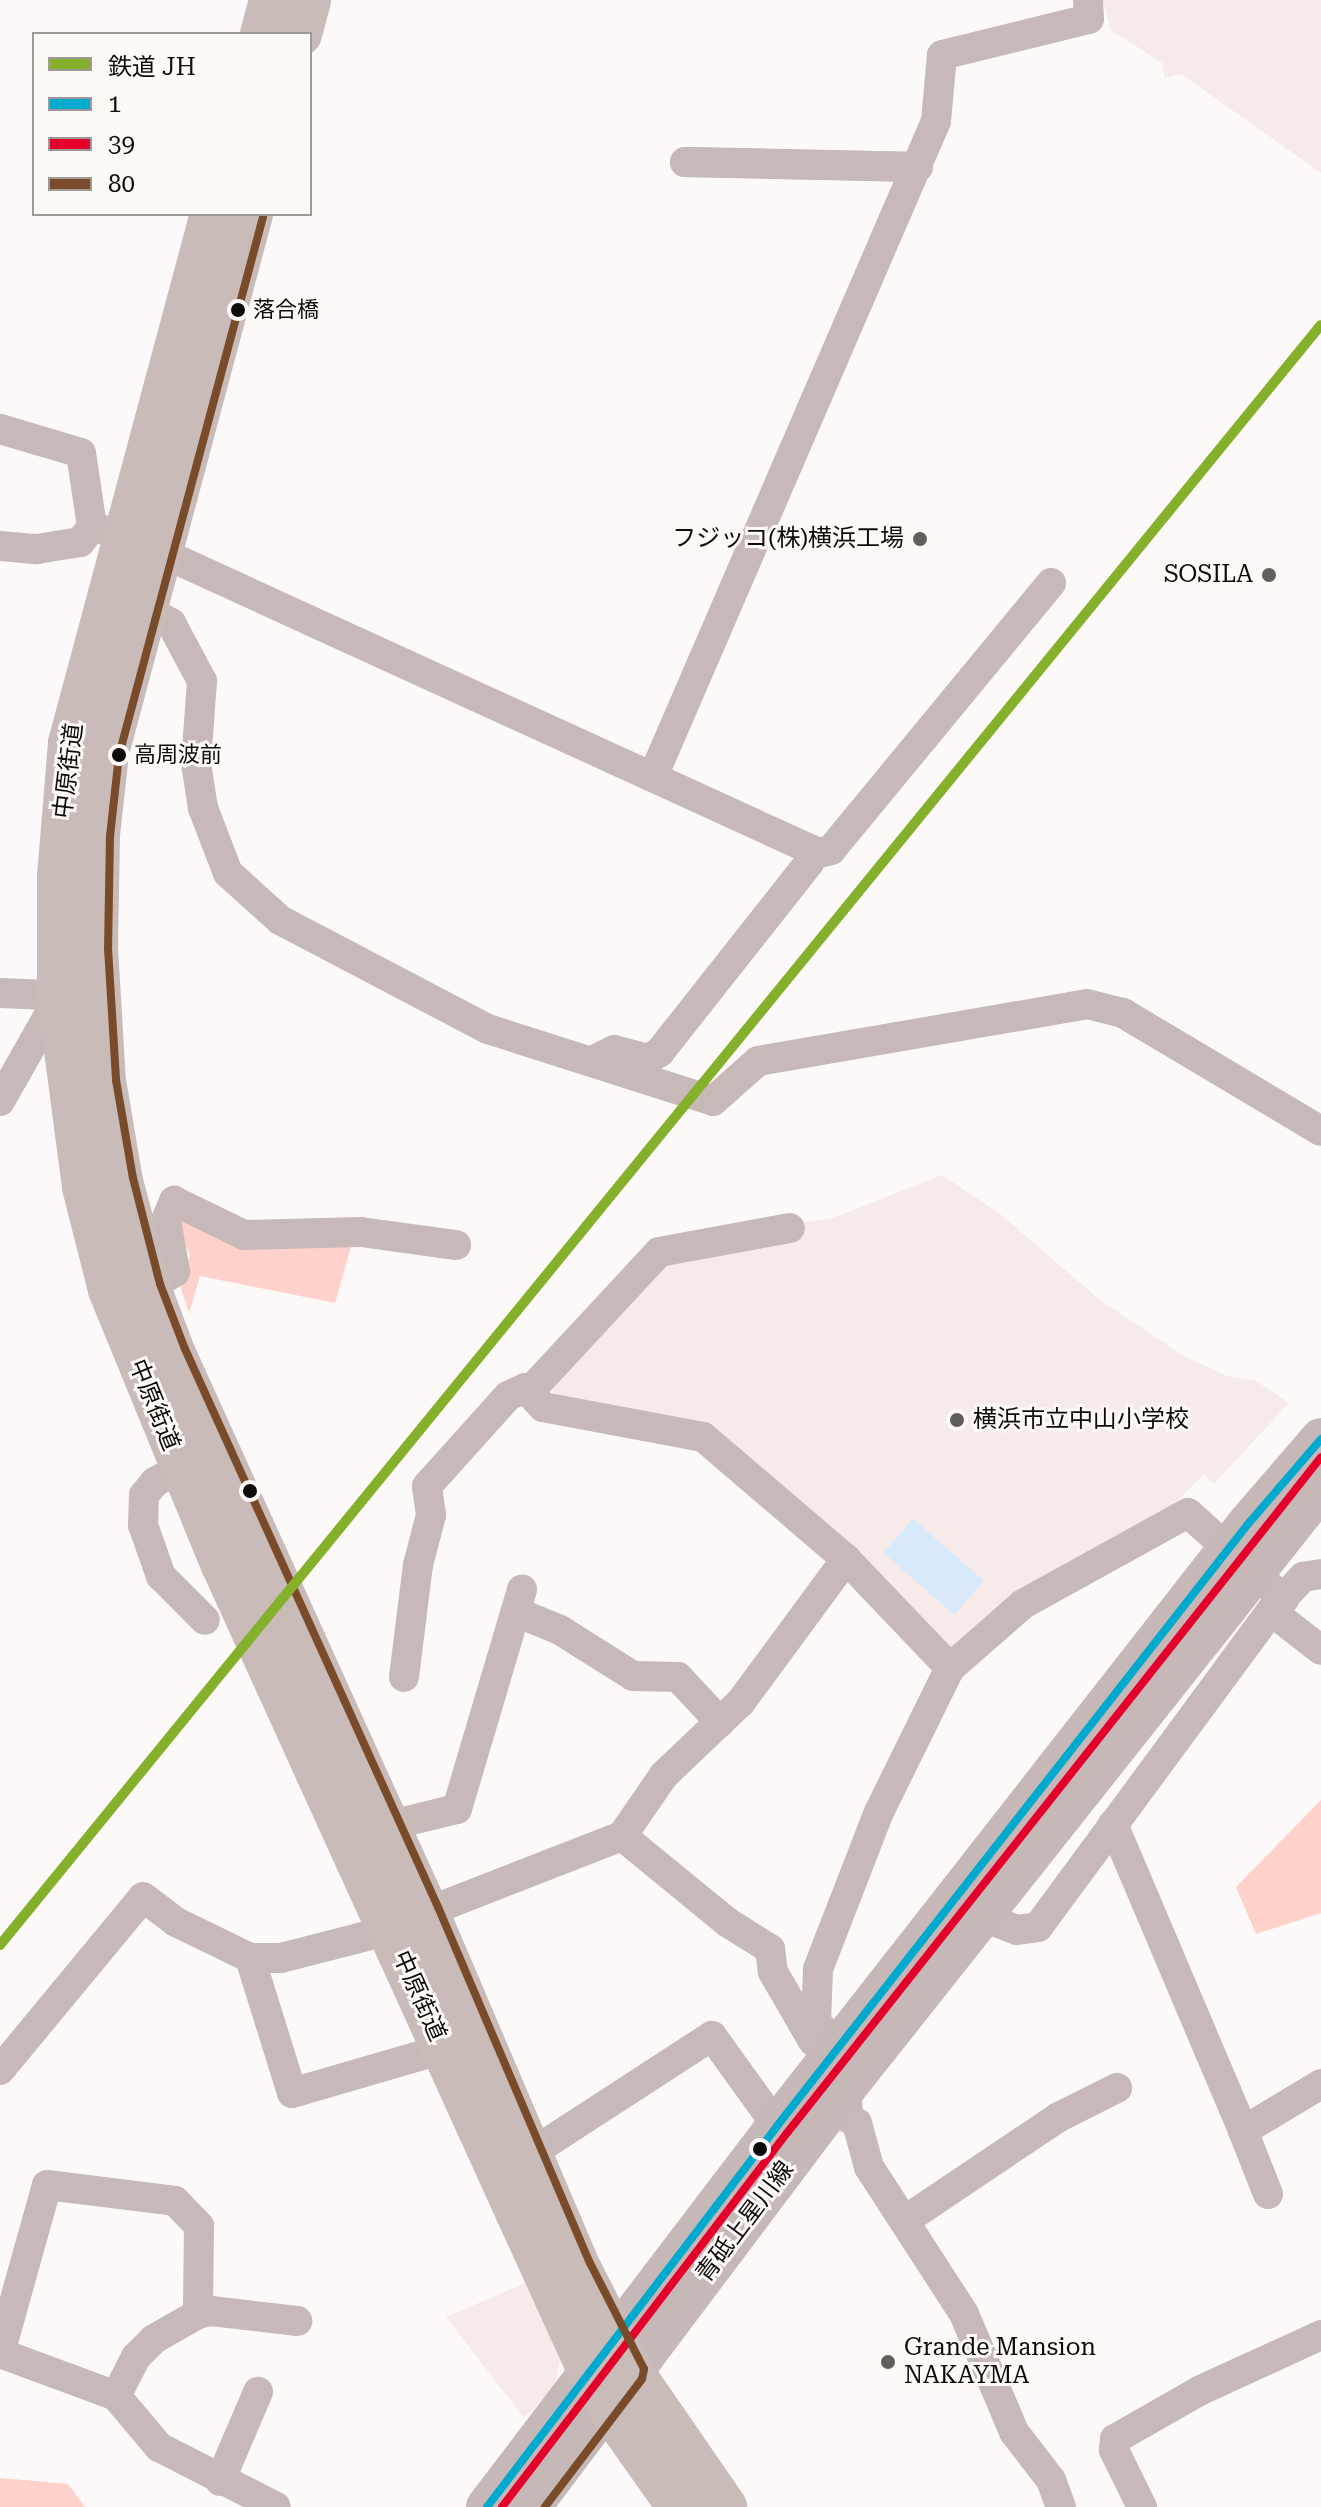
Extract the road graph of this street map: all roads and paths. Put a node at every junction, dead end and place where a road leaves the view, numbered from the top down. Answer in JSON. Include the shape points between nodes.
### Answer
{"nodes":[{"id":1,"x":271,"y":0,"type":"edge"},
{"id":2,"x":309,"y":0,"type":"edge"},
{"id":3,"x":1088,"y":0,"type":"edge"},
{"id":4,"x":263,"y":32,"type":"edge"},
{"id":5,"x":301,"y":32,"type":"edge"},
{"id":6,"x":918,"y":167,"type":"junction"},
{"id":7,"x":211,"y":216,"type":"edge"},
{"id":8,"x":250,"y":216,"type":"edge"},
{"id":9,"x":0,"y":429,"type":"edge"},
{"id":10,"x":125,"y":538,"type":"junction"},
{"id":11,"x":0,"y":546,"type":"edge"},
{"id":12,"x":1051,"y":583,"type":"dead end"},
{"id":13,"x":143,"y":608,"type":"junction"},
{"id":14,"x":654,"y":774,"type":"junction"},
{"id":15,"x":811,"y":855,"type":"junction"},
{"id":16,"x":0,"y":993,"type":"edge"},
{"id":17,"x":79,"y":996,"type":"junction"},
{"id":18,"x":589,"y":1062,"type":"junction"},
{"id":19,"x":0,"y":1101,"type":"edge"},
{"id":20,"x":1321,"y":1131,"type":"edge"},
{"id":21,"x":790,"y":1228,"type":"dead end"},
{"id":22,"x":456,"y":1245,"type":"dead end"},
{"id":23,"x":149,"y":1288,"type":"junction"},
{"id":24,"x":529,"y":1392,"type":"junction"},
{"id":25,"x":1321,"y":1439,"type":"edge"},
{"id":26,"x":180,"y":1468,"type":"junction"},
{"id":27,"x":1321,"y":1488,"type":"edge"},
{"id":28,"x":846,"y":1559,"type":"junction"},
{"id":29,"x":1321,"y":1574,"type":"edge"},
{"id":30,"x":1276,"y":1601,"type":"junction"},
{"id":31,"x":205,"y":1620,"type":"dead end"},
{"id":32,"x":1321,"y":1650,"type":"edge"},
{"id":33,"x":950,"y":1668,"type":"junction"},
{"id":34,"x":404,"y":1677,"type":"dead end"},
{"id":35,"x":720,"y":1722,"type":"junction"},
{"id":36,"x":1113,"y":1824,"type":"junction"},
{"id":37,"x":387,"y":1826,"type":"junction"},
{"id":38,"x":622,"y":1836,"type":"junction"},
{"id":39,"x":983,"y":1917,"type":"junction"},
{"id":40,"x":409,"y":1921,"type":"junction"},
{"id":41,"x":250,"y":1958,"type":"junction"},
{"id":42,"x":443,"y":2049,"type":"junction"},
{"id":43,"x":838,"y":2068,"type":"junction"},
{"id":44,"x":0,"y":2070,"type":"edge"},
{"id":45,"x":1321,"y":2084,"type":"edge"},
{"id":46,"x":1117,"y":2088,"type":"dead end"},
{"id":47,"x":777,"y":2126,"type":"junction"},
{"id":48,"x":1243,"y":2131,"type":"junction"},
{"id":49,"x":530,"y":2154,"type":"junction"},
{"id":50,"x":1268,"y":2194,"type":"dead end"},
{"id":51,"x":907,"y":2219,"type":"junction"},
{"id":52,"x":198,"y":2314,"type":"junction"},
{"id":53,"x":297,"y":2321,"type":"dead end"},
{"id":54,"x":1321,"y":2335,"type":"edge"},
{"id":55,"x":0,"y":2353,"type":"edge"},
{"id":56,"x":611,"y":2372,"type":"junction"},
{"id":57,"x":258,"y":2392,"type":"dead end"},
{"id":58,"x":116,"y":2396,"type":"junction"},
{"id":59,"x":220,"y":2481,"type":"junction"},
{"id":60,"x":276,"y":2507,"type":"edge"},
{"id":61,"x":487,"y":2507,"type":"edge"},
{"id":62,"x":530,"y":2507,"type":"edge"},
{"id":63,"x":679,"y":2507,"type":"edge"},
{"id":64,"x":725,"y":2507,"type":"edge"},
{"id":65,"x":1061,"y":2507,"type":"edge"},
{"id":66,"x":1142,"y":2507,"type":"edge"}],
"edges":[{"from":1,"to":4,"type":"main road"},
{"from":2,"to":5,"type":"main road"},
{"from":3,"to":6,"type":"street","via":[[1089,19],[942,55],[936,121]]},
{"from":6,"to":6,"type":"street","via":[[902,167],[685,162],[714,162]]},
{"from":6,"to":14,"type":"street"},
{"from":7,"to":10,"type":"main road","name":"中原街道"},
{"from":8,"to":10,"type":"main road","name":"中原街道"},
{"from":9,"to":10,"type":"street","via":[[81,453]]},
{"from":10,"to":11,"type":"street","via":[[37,549]]},
{"from":10,"to":13,"type":"main road","name":"中原街道"},
{"from":10,"to":14,"type":"street"},
{"from":10,"to":17,"type":"main road","name":"中原街道","via":[[70,743],[59,878]]},
{"from":12,"to":15,"type":"street","via":[[831,850]]},
{"from":13,"to":17,"type":"main road","name":"中原街道","via":[[116,707]]},
{"from":13,"to":18,"type":"street","via":[[171,623],[202,681],[196,763],[203,808],[228,873],[253,900],[335,953],[488,1029]]},
{"from":14,"to":15,"type":"street","via":[[812,850]]},
{"from":15,"to":18,"type":"street","via":[[660,1052],[648,1059],[614,1050]]},
{"from":16,"to":17,"type":"street"},
{"from":17,"to":19,"type":"street"},
{"from":17,"to":23,"type":"main road","name":"中原街道","via":[[104,1081],[121,1181]]},
{"from":17,"to":26,"type":"main road","name":"中原街道","via":[[68,1095],[107,1275]]},
{"from":18,"to":20,"type":"street","via":[[713,1101],[758,1061],[1087,1004],[1123,1013]]},
{"from":21,"to":24,"type":"street","via":[[659,1252]]},
{"from":22,"to":23,"type":"street","via":[[361,1232],[244,1235],[174,1201],[166,1220],[175,1272]]},
{"from":23,"to":37,"type":"main road","name":"中原街道"},
{"from":24,"to":28,"type":"street","via":[[543,1407],[703,1437]]},
{"from":24,"to":34,"type":"street","via":[[525,1388],[508,1396],[427,1486],[431,1515],[418,1565]]},
{"from":25,"to":43,"type":"main road","name":"青砥上星川線","via":[[1248,1524]]},
{"from":26,"to":31,"type":"street","via":[[144,1495],[143,1525],[161,1576]]},
{"from":26,"to":40,"type":"main road","name":"中原街道","via":[[277,1681]]},
{"from":27,"to":39,"type":"main road","name":"青砥上星川線"},
{"from":28,"to":33,"type":"street"},
{"from":28,"to":35,"type":"street","via":[[740,1703]]},
{"from":29,"to":30,"type":"street","via":[[1303,1577]]},
{"from":30,"to":32,"type":"street"},
{"from":30,"to":33,"type":"street","via":[[1188,1513],[989,1628]]},
{"from":30,"to":36,"type":"street"},
{"from":33,"to":43,"type":"street","via":[[879,1812],[818,1969],[816,2022]]},
{"from":35,"to":37,"type":"street","via":[[678,1677],[633,1676],[519,1600],[457,1809]]},
{"from":35,"to":38,"type":"street","via":[[664,1775]]},
{"from":36,"to":39,"type":"street","via":[[1038,1927],[1017,1930]]},
{"from":36,"to":48,"type":"street"},
{"from":37,"to":40,"type":"main road","name":"中原街道"},
{"from":38,"to":40,"type":"street"},
{"from":38,"to":43,"type":"street","via":[[727,1922],[770,1949],[773,1972]]},
{"from":39,"to":43,"type":"main road","name":"青砥上星川線"},
{"from":40,"to":41,"type":"street","via":[[281,1958]]},
{"from":40,"to":42,"type":"main road","name":"中原街道"},
{"from":40,"to":49,"type":"main road","name":"中原街道"},
{"from":41,"to":42,"type":"street","via":[[292,2093]]},
{"from":41,"to":44,"type":"street","via":[[176,1922],[143,1897]]},
{"from":42,"to":56,"type":"main road","name":"中原街道"},
{"from":43,"to":47,"type":"main road","name":"青砥上星川線"},
{"from":43,"to":51,"type":"street","via":[[848,2118],[857,2123],[869,2167]]},
{"from":43,"to":56,"type":"main road","name":"青砥上星川線"},
{"from":45,"to":48,"type":"street"},
{"from":46,"to":51,"type":"street","via":[[1059,2117]]},
{"from":47,"to":49,"type":"street","via":[[712,2036]]},
{"from":47,"to":56,"type":"main road","name":"青砥上星川線"},
{"from":48,"to":50,"type":"street"},
{"from":49,"to":56,"type":"main road","name":"中原街道"},
{"from":51,"to":65,"type":"street","via":[[964,2314],[1014,2432],[1051,2480]]},
{"from":52,"to":53,"type":"street"},
{"from":52,"to":55,"type":"street","via":[[199,2226],[175,2201],[47,2185]]},
{"from":52,"to":58,"type":"street","via":[[154,2339],[136,2357]]},
{"from":54,"to":66,"type":"street","via":[[1201,2390],[1115,2439],[1114,2450]]},
{"from":55,"to":58,"type":"street"},
{"from":56,"to":61,"type":"main road","name":"青砥上星川線"},
{"from":56,"to":62,"type":"main road","name":"青砥上星川線"},
{"from":56,"to":63,"type":"main road","name":"中原街道"},
{"from":56,"to":64,"type":"main road","name":"中原街道"},
{"from":57,"to":59,"type":"street"},
{"from":58,"to":59,"type":"street","via":[[159,2447]]},
{"from":59,"to":60,"type":"street"}]}
